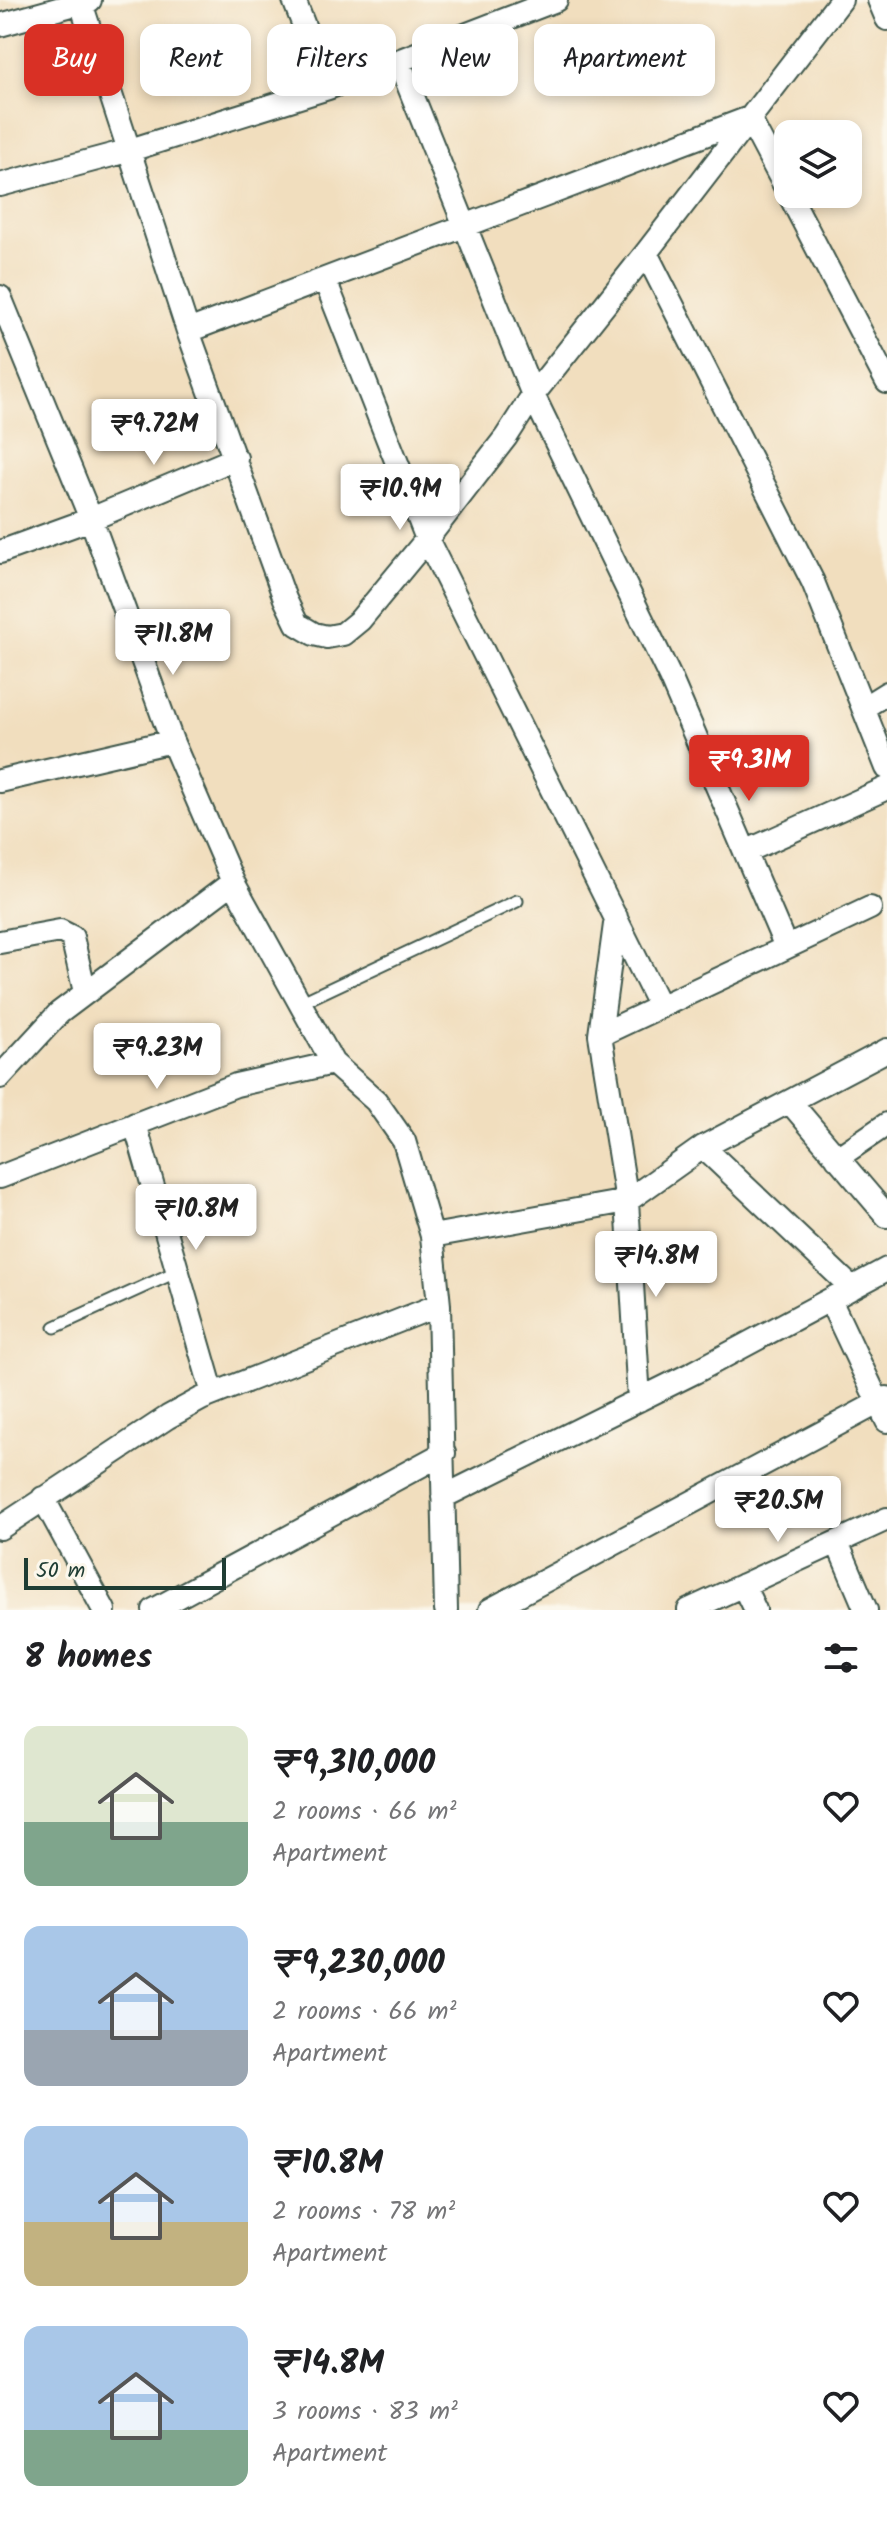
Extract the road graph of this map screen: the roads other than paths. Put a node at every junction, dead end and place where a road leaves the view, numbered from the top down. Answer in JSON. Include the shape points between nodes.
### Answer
{"nodes":[{"id":1,"x":294,"y":0,"type":"edge"},
{"id":2,"x":556,"y":0,"type":"edge"},
{"id":3,"x":841,"y":0,"type":"edge"},
{"id":4,"x":879,"y":0,"type":"edge"},
{"id":5,"x":84,"y":1,"type":"edge"},
{"id":6,"x":887,"y":19,"type":"edge"},
{"id":7,"x":303,"y":24,"type":"edge"},
{"id":8,"x":0,"y":25,"type":"edge"},
{"id":9,"x":399,"y":62,"type":"junction"},
{"id":10,"x":396,"y":63,"type":"edge"},
{"id":11,"x":302,"y":96,"type":"edge"},
{"id":12,"x":749,"y":118,"type":"junction"},
{"id":13,"x":127,"y":151,"type":"junction"},
{"id":14,"x":774,"y":166,"type":"edge"},
{"id":15,"x":0,"y":185,"type":"edge"},
{"id":16,"x":797,"y":208,"type":"edge"},
{"id":17,"x":466,"y":226,"type":"junction"},
{"id":18,"x":646,"y":253,"type":"junction"},
{"id":19,"x":325,"y":280,"type":"junction"},
{"id":20,"x":0,"y":297,"type":"edge"},
{"id":21,"x":188,"y":331,"type":"junction"},
{"id":22,"x":881,"y":355,"type":"edge"},
{"id":23,"x":887,"y":382,"type":"edge"},
{"id":24,"x":533,"y":395,"type":"junction"},
{"id":25,"x":236,"y":458,"type":"junction"},
{"id":26,"x":91,"y":519,"type":"junction"},
{"id":27,"x":427,"y":539,"type":"junction"},
{"id":28,"x":0,"y":552,"type":"edge"},
{"id":29,"x":887,"y":693,"type":"edge"},
{"id":30,"x":863,"y":708,"type":"junction"},
{"id":31,"x":172,"y":741,"type":"junction"},
{"id":32,"x":887,"y":768,"type":"edge"},
{"id":33,"x":0,"y":781,"type":"edge"},
{"id":34,"x":887,"y":788,"type":"edge"},
{"id":35,"x":745,"y":852,"type":"junction"},
{"id":36,"x":233,"y":882,"type":"junction"},
{"id":37,"x":517,"y":901,"type":"dead end"},
{"id":38,"x":870,"y":908,"type":"dead end"},
{"id":39,"x":616,"y":917,"type":"junction"},
{"id":40,"x":0,"y":942,"type":"edge"},
{"id":41,"x":786,"y":947,"type":"junction"},
{"id":42,"x":85,"y":992,"type":"junction"},
{"id":43,"x":300,"y":1003,"type":"junction"},
{"id":44,"x":660,"y":1007,"type":"junction"},
{"id":45,"x":600,"y":1035,"type":"junction"},
{"id":46,"x":887,"y":1050,"type":"edge"},
{"id":47,"x":333,"y":1063,"type":"junction"},
{"id":48,"x":0,"y":1077,"type":"edge"},
{"id":49,"x":790,"y":1102,"type":"junction"},
{"id":50,"x":135,"y":1124,"type":"junction"},
{"id":51,"x":887,"y":1124,"type":"edge"},
{"id":52,"x":703,"y":1147,"type":"junction"},
{"id":53,"x":837,"y":1158,"type":"junction"},
{"id":54,"x":0,"y":1177,"type":"edge"},
{"id":55,"x":627,"y":1201,"type":"junction"},
{"id":56,"x":887,"y":1216,"type":"edge"},
{"id":57,"x":432,"y":1236,"type":"junction"},
{"id":58,"x":887,"y":1269,"type":"edge"},
{"id":59,"x":178,"y":1271,"type":"junction"},
{"id":60,"x":852,"y":1288,"type":"junction"},
{"id":61,"x":830,"y":1300,"type":"junction"},
{"id":62,"x":439,"y":1305,"type":"junction"},
{"id":63,"x":55,"y":1327,"type":"dead end"},
{"id":64,"x":213,"y":1394,"type":"junction"},
{"id":65,"x":639,"y":1400,"type":"junction"},
{"id":66,"x":884,"y":1407,"type":"edge"},
{"id":67,"x":444,"y":1453,"type":"junction"},
{"id":68,"x":443,"y":1497,"type":"junction"},
{"id":69,"x":43,"y":1498,"type":"junction"},
{"id":70,"x":887,"y":1519,"type":"edge"},
{"id":71,"x":0,"y":1528,"type":"edge"},
{"id":72,"x":837,"y":1542,"type":"junction"},
{"id":73,"x":743,"y":1585,"type":"junction"},
{"id":74,"x":104,"y":1610,"type":"edge"},
{"id":75,"x":154,"y":1610,"type":"edge"},
{"id":76,"x":446,"y":1610,"type":"edge"},
{"id":77,"x":490,"y":1610,"type":"edge"},
{"id":78,"x":689,"y":1610,"type":"edge"},
{"id":79,"x":755,"y":1610,"type":"edge"},
{"id":80,"x":866,"y":1610,"type":"edge"}],
"edges":[{"from":1,"to":7,"type":"street"},
{"from":2,"to":9,"type":"street"},
{"from":3,"to":12,"type":"street"},
{"from":4,"to":6,"type":"street"},
{"from":5,"to":8,"type":"street"},
{"from":5,"to":13,"type":"street"},
{"from":9,"to":10,"type":"street"},
{"from":9,"to":17,"type":"street"},
{"from":11,"to":13,"type":"street"},
{"from":12,"to":14,"type":"street"},
{"from":12,"to":17,"type":"street"},
{"from":12,"to":18,"type":"street"},
{"from":13,"to":15,"type":"street"},
{"from":13,"to":21,"type":"street"},
{"from":16,"to":22,"type":"street"},
{"from":17,"to":19,"type":"street"},
{"from":17,"to":24,"type":"street"},
{"from":18,"to":24,"type":"street"},
{"from":18,"to":30,"type":"street","via":[[813,582]]},
{"from":19,"to":21,"type":"street"},
{"from":19,"to":27,"type":"street"},
{"from":20,"to":26,"type":"street"},
{"from":21,"to":25,"type":"street"},
{"from":22,"to":23,"type":"street"},
{"from":24,"to":27,"type":"street"},
{"from":24,"to":35,"type":"street","via":[[670,677]]},
{"from":25,"to":26,"type":"street"},
{"from":25,"to":27,"type":"street","via":[[285,599],[297,624],[314,634],[343,634],[360,620]]},
{"from":26,"to":28,"type":"street"},
{"from":26,"to":31,"type":"street"},
{"from":27,"to":39,"type":"street"},
{"from":29,"to":30,"type":"street"},
{"from":30,"to":32,"type":"street"},
{"from":31,"to":33,"type":"street"},
{"from":31,"to":36,"type":"street"},
{"from":34,"to":35,"type":"street"},
{"from":35,"to":41,"type":"street"},
{"from":36,"to":42,"type":"street"},
{"from":36,"to":43,"type":"street"},
{"from":37,"to":43,"type":"lane"},
{"from":38,"to":41,"type":"street"},
{"from":39,"to":44,"type":"street"},
{"from":39,"to":45,"type":"street"},
{"from":40,"to":42,"type":"street","via":[[66,932],[72,937]]},
{"from":41,"to":44,"type":"street"},
{"from":42,"to":48,"type":"street","via":[[48,1023]]},
{"from":43,"to":47,"type":"street"},
{"from":44,"to":45,"type":"street"},
{"from":45,"to":55,"type":"street"},
{"from":46,"to":49,"type":"street"},
{"from":47,"to":50,"type":"street","via":[[236,1085]]},
{"from":47,"to":57,"type":"street","via":[[376,1101],[404,1141]]},
{"from":49,"to":52,"type":"street"},
{"from":49,"to":53,"type":"street"},
{"from":50,"to":54,"type":"street"},
{"from":50,"to":59,"type":"street"},
{"from":51,"to":53,"type":"street"},
{"from":52,"to":55,"type":"street"},
{"from":52,"to":60,"type":"street"},
{"from":53,"to":56,"type":"street"},
{"from":55,"to":57,"type":"street"},
{"from":55,"to":65,"type":"street"},
{"from":57,"to":62,"type":"street"},
{"from":58,"to":60,"type":"street"},
{"from":59,"to":63,"type":"lane"},
{"from":59,"to":64,"type":"street"},
{"from":60,"to":61,"type":"street"},
{"from":61,"to":65,"type":"street"},
{"from":61,"to":66,"type":"street"},
{"from":62,"to":64,"type":"street"},
{"from":62,"to":67,"type":"street"},
{"from":64,"to":69,"type":"street"},
{"from":65,"to":68,"type":"street"},
{"from":66,"to":77,"type":"street"},
{"from":67,"to":68,"type":"street"},
{"from":67,"to":75,"type":"street"},
{"from":68,"to":76,"type":"street"},
{"from":69,"to":71,"type":"street"},
{"from":69,"to":74,"type":"street"},
{"from":70,"to":72,"type":"street"},
{"from":72,"to":73,"type":"street"},
{"from":72,"to":80,"type":"street"},
{"from":73,"to":78,"type":"street"},
{"from":73,"to":79,"type":"street"}]}
